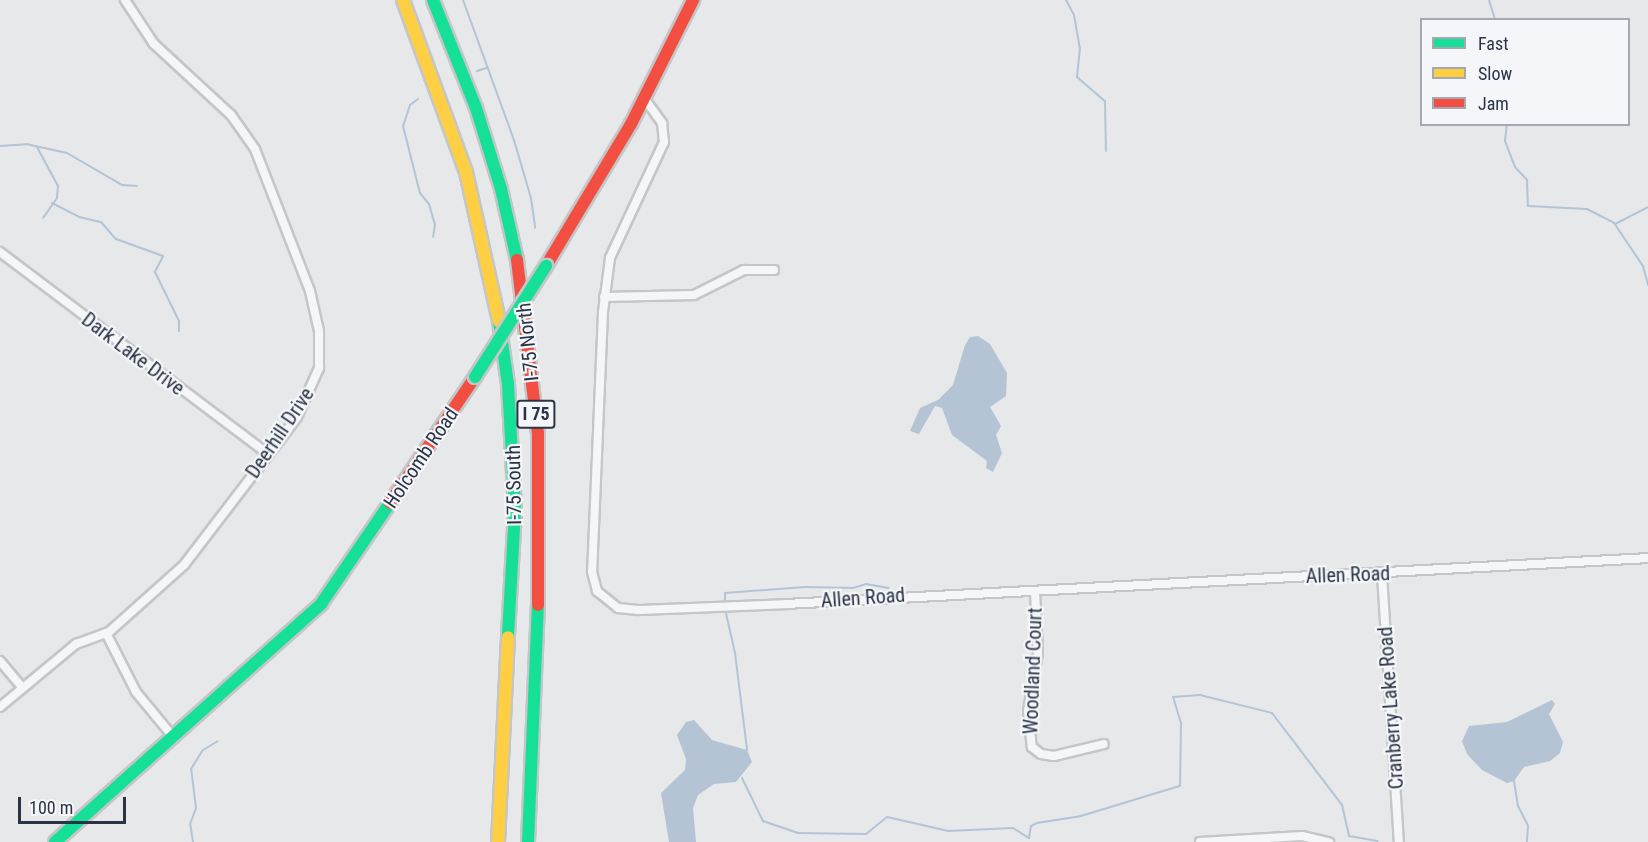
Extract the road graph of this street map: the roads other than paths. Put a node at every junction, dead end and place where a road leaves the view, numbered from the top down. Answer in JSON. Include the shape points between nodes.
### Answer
{"nodes":[{"id":1,"x":125,"y":0,"type":"edge"},
{"id":2,"x":402,"y":0,"type":"edge"},
{"id":3,"x":433,"y":0,"type":"edge"},
{"id":4,"x":693,"y":0,"type":"edge"},
{"id":5,"x":644,"y":98,"type":"junction"},
{"id":6,"x":0,"y":252,"type":"edge"},
{"id":7,"x":774,"y":270,"type":"dead end"},
{"id":8,"x":604,"y":297,"type":"junction"},
{"id":9,"x":268,"y":454,"type":"junction"},
{"id":10,"x":1648,"y":558,"type":"edge"},
{"id":11,"x":1382,"y":574,"type":"junction"},
{"id":12,"x":1035,"y":591,"type":"junction"},
{"id":13,"x":106,"y":633,"type":"junction"},
{"id":14,"x":0,"y":661,"type":"edge"},
{"id":15,"x":22,"y":687,"type":"junction"},
{"id":16,"x":0,"y":707,"type":"edge"},
{"id":17,"x":174,"y":738,"type":"junction"},
{"id":18,"x":1104,"y":744,"type":"dead end"},
{"id":19,"x":55,"y":842,"type":"edge"},
{"id":20,"x":498,"y":842,"type":"edge"},
{"id":21,"x":528,"y":842,"type":"edge"},
{"id":22,"x":1200,"y":842,"type":"edge"},
{"id":23,"x":1329,"y":842,"type":"edge"},
{"id":24,"x":1399,"y":842,"type":"edge"}],
"edges":[{"from":1,"to":9,"type":"street","name":"Deerhill Drive","via":[[154,44],[231,115],[255,149],[310,291],[319,332],[319,368],[308,398]]},
{"from":2,"to":20,"type":"main road","name":"I-75 South","number":"I 75","via":[[436,82],[466,172],[496,296],[508,384],[515,510]]},
{"from":3,"to":21,"type":"main road","name":"I-75 North","number":"I 75","via":[[479,118],[501,189],[520,274],[538,434],[540,551]]},
{"from":4,"to":5,"type":"main road","name":"Holcomb Road"},
{"from":5,"to":8,"type":"street","name":"Allen Road","via":[[662,123],[664,142],[619,237]]},
{"from":5,"to":17,"type":"main road","name":"Holcomb Road","bridge":true,"via":[[546,266],[321,604]]},
{"from":6,"to":9,"type":"street","name":"Dark Lake Drive"},
{"from":7,"to":8,"type":"street","via":[[744,270],[694,295]]},
{"from":8,"to":12,"type":"street","name":"Allen Road","via":[[592,572],[597,591],[605,601],[638,610]]},
{"from":9,"to":13,"type":"street","name":"Deerhill Drive","via":[[184,565]]},
{"from":10,"to":11,"type":"street","name":"Allen Road"},
{"from":11,"to":12,"type":"street","name":"Allen Road"},
{"from":11,"to":24,"type":"street","name":"Cranberry Lake Road"},
{"from":12,"to":18,"type":"street","name":"Woodland Court","via":[[1038,653],[1028,711],[1032,747],[1041,754],[1054,756]]},
{"from":13,"to":15,"type":"street","name":"Deerhill Drive","via":[[76,644]]},
{"from":13,"to":17,"type":"street","via":[[136,692]]},
{"from":14,"to":15,"type":"street"},
{"from":15,"to":16,"type":"street","name":"Deerhill Drive"},
{"from":17,"to":19,"type":"main road","name":"Holcomb Road"},
{"from":22,"to":23,"type":"street","via":[[1302,836]]}]}
